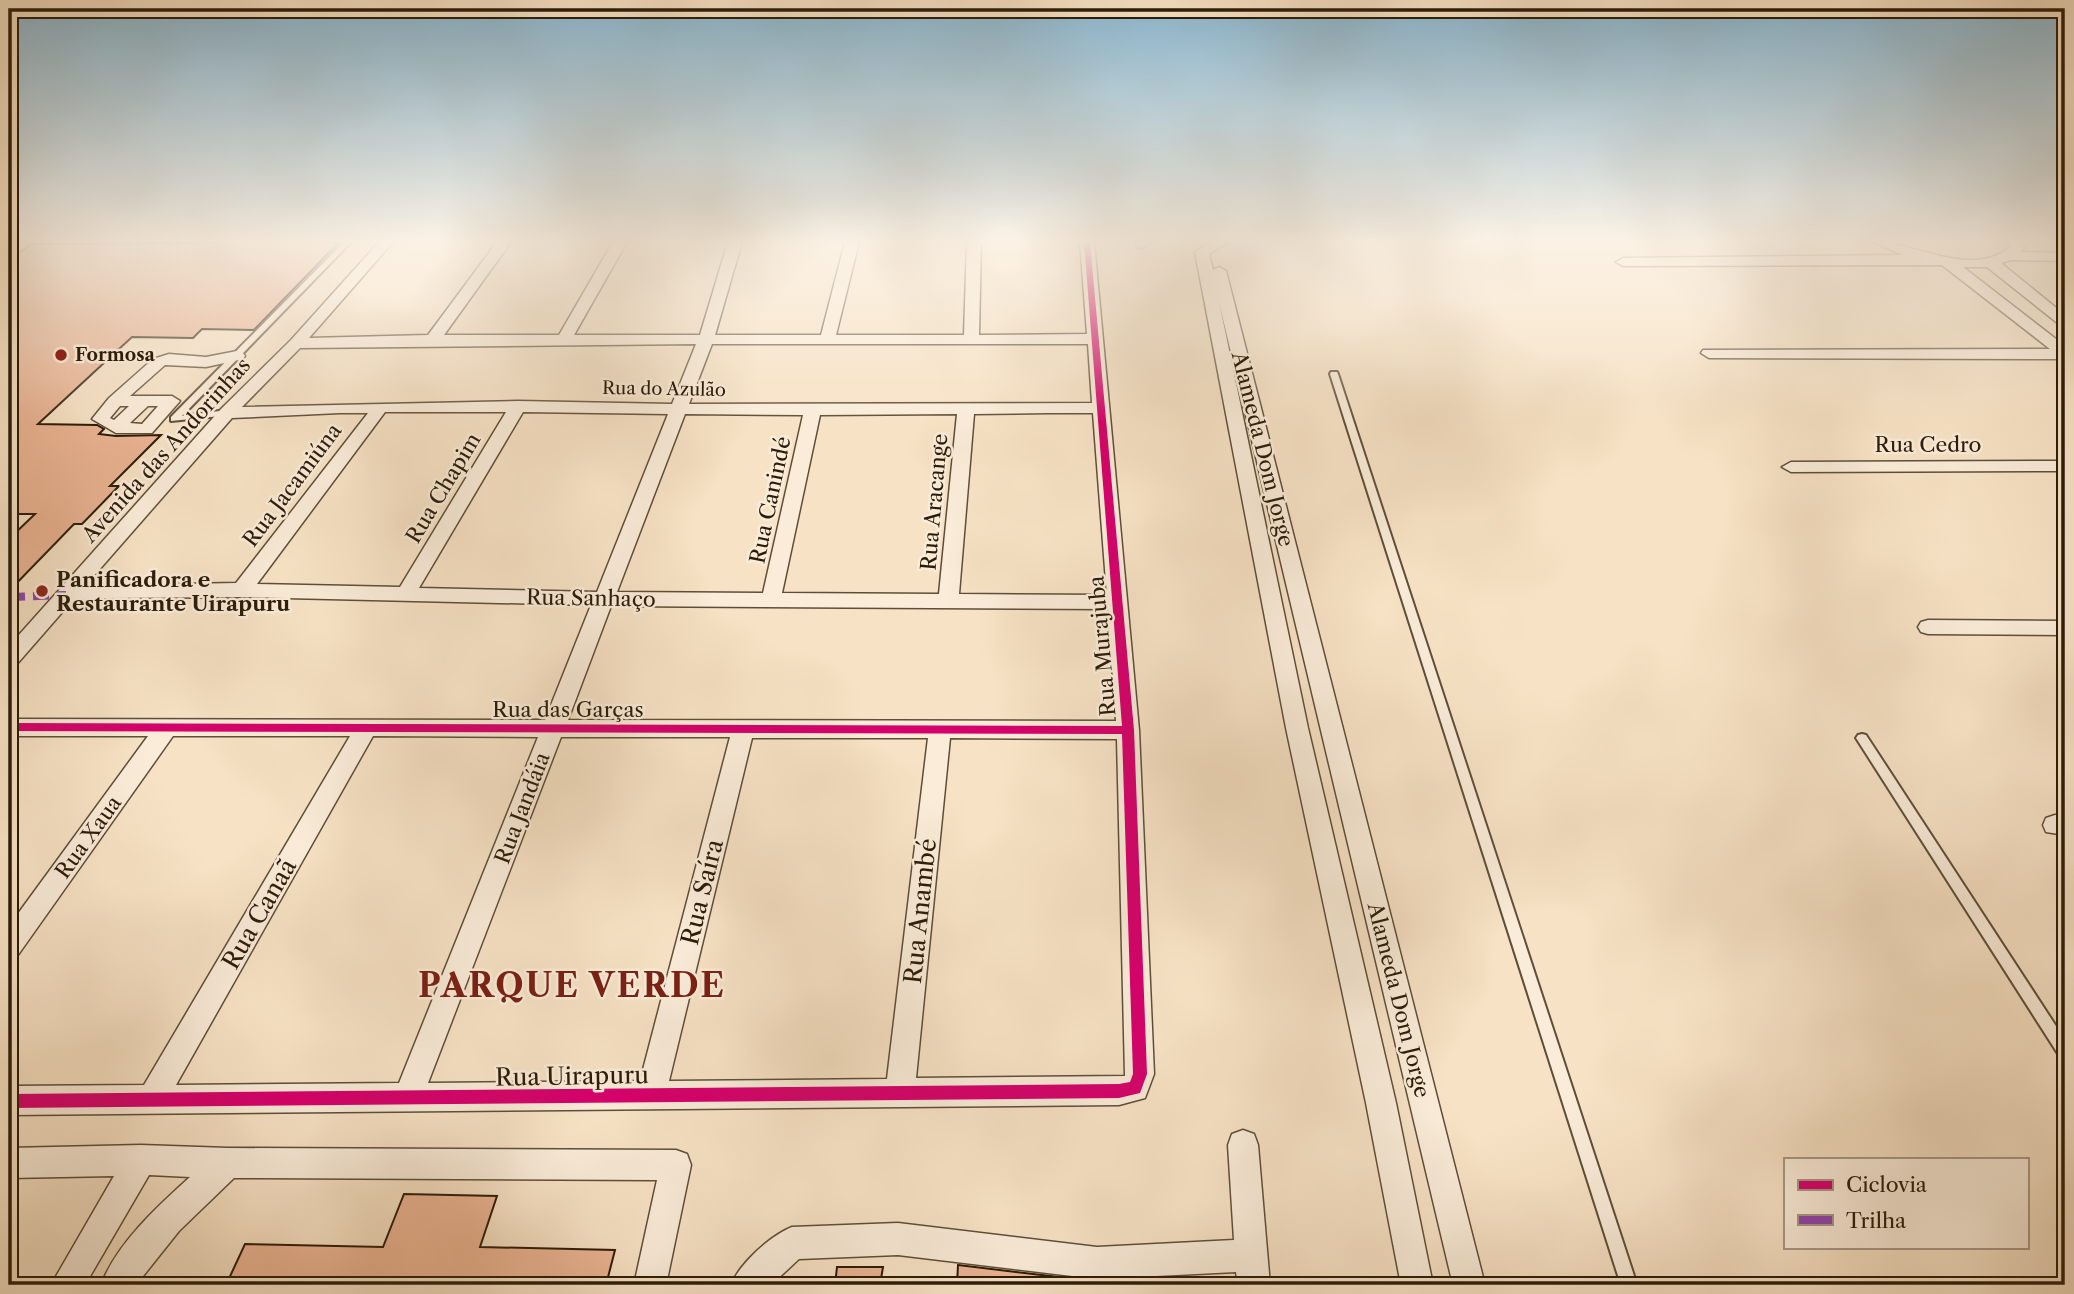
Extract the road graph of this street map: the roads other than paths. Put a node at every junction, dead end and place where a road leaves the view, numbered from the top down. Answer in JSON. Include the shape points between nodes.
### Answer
{"nodes":[{"id":1,"x":289,"y":302,"type":"edge"},
{"id":2,"x":332,"y":302,"type":"edge"},
{"id":3,"x":460,"y":302,"type":"edge"},
{"id":4,"x":586,"y":302,"type":"edge"},
{"id":5,"x":717,"y":302,"type":"edge"},
{"id":6,"x":837,"y":302,"type":"edge"},
{"id":7,"x":972,"y":302,"type":"edge"},
{"id":8,"x":1092,"y":302,"type":"edge"},
{"id":9,"x":1212,"y":302,"type":"edge"},
{"id":10,"x":1227,"y":302,"type":"edge"},
{"id":11,"x":1995,"y":302,"type":"edge"},
{"id":12,"x":2040,"y":302,"type":"edge"},
{"id":13,"x":2065,"y":323,"type":"edge"},
{"id":14,"x":828,"y":338,"type":"junction"},
{"id":15,"x":565,"y":339,"type":"junction"},
{"id":16,"x":706,"y":339,"type":"junction"},
{"id":17,"x":971,"y":339,"type":"junction"},
{"id":18,"x":1095,"y":339,"type":"junction"},
{"id":19,"x":433,"y":340,"type":"junction"},
{"id":20,"x":296,"y":343,"type":"junction"},
{"id":21,"x":1709,"y":354,"type":"dead end"},
{"id":22,"x":2065,"y":354,"type":"edge"},
{"id":23,"x":237,"y":356,"type":"junction"},
{"id":24,"x":1334,"y":374,"type":"dead end"},
{"id":25,"x":115,"y":401,"type":"junction"},
{"id":26,"x":144,"y":401,"type":"junction"},
{"id":27,"x":518,"y":406,"type":"junction"},
{"id":28,"x":966,"y":408,"type":"junction"},
{"id":29,"x":1101,"y":408,"type":"junction"},
{"id":30,"x":379,"y":409,"type":"junction"},
{"id":31,"x":678,"y":409,"type":"junction"},
{"id":32,"x":813,"y":409,"type":"junction"},
{"id":33,"x":227,"y":413,"type":"junction"},
{"id":34,"x":157,"y":418,"type":"junction"},
{"id":35,"x":174,"y":419,"type":"junction"},
{"id":36,"x":116,"y":428,"type":"junction"},
{"id":37,"x":2065,"y":466,"type":"edge"},
{"id":38,"x":1791,"y":467,"type":"dead end"},
{"id":39,"x":242,"y":590,"type":"junction"},
{"id":40,"x":407,"y":593,"type":"junction"},
{"id":41,"x":66,"y":595,"type":"junction"},
{"id":42,"x":604,"y":599,"type":"junction"},
{"id":43,"x":771,"y":600,"type":"junction"},
{"id":44,"x":948,"y":601,"type":"junction"},
{"id":45,"x":1117,"y":601,"type":"junction"},
{"id":46,"x":1928,"y":627,"type":"dead end"},
{"id":47,"x":2065,"y":628,"type":"edge"},
{"id":48,"x":9,"y":659,"type":"edge"},
{"id":49,"x":9,"y":727,"type":"edge"},
{"id":50,"x":167,"y":727,"type":"junction"},
{"id":51,"x":366,"y":728,"type":"junction"},
{"id":52,"x":553,"y":728,"type":"junction"},
{"id":53,"x":743,"y":729,"type":"junction"},
{"id":54,"x":940,"y":729,"type":"junction"},
{"id":55,"x":1128,"y":730,"type":"junction"},
{"id":56,"x":1862,"y":738,"type":"dead end"},
{"id":57,"x":9,"y":947,"type":"edge"},
{"id":58,"x":2065,"y":1052,"type":"edge"},
{"id":59,"x":1135,"y":1088,"type":"joint"},
{"id":60,"x":900,"y":1093,"type":"junction"},
{"id":61,"x":651,"y":1096,"type":"junction"},
{"id":62,"x":408,"y":1098,"type":"junction"},
{"id":63,"x":9,"y":1101,"type":"edge"},
{"id":64,"x":151,"y":1101,"type":"junction"},
{"id":65,"x":1243,"y":1146,"type":"dead end"},
{"id":66,"x":141,"y":1160,"type":"junction"},
{"id":67,"x":9,"y":1163,"type":"edge"},
{"id":68,"x":228,"y":1163,"type":"junction"},
{"id":69,"x":1253,"y":1270,"type":"edge"},
{"id":70,"x":67,"y":1285,"type":"edge"},
{"id":71,"x":117,"y":1285,"type":"edge"},
{"id":72,"x":650,"y":1285,"type":"edge"},
{"id":73,"x":747,"y":1285,"type":"edge"},
{"id":74,"x":1417,"y":1285,"type":"edge"},
{"id":75,"x":1469,"y":1285,"type":"edge"},
{"id":76,"x":1629,"y":1285,"type":"edge"}],
"edges":[{"from":1,"to":23,"type":"lane"},
{"from":2,"to":20,"type":"street","name":"Avenida das Andorinhas"},
{"from":3,"to":19,"type":"street"},
{"from":4,"to":15,"type":"street"},
{"from":5,"to":16,"type":"street","name":"Rua Jandáia"},
{"from":6,"to":14,"type":"street"},
{"from":7,"to":17,"type":"street"},
{"from":8,"to":18,"type":"street","name":"Rua Murajuba"},
{"from":9,"to":74,"type":"street","name":"Alameda Dom Jorge","via":[[1297,729]]},
{"from":10,"to":75,"type":"street","name":"Alameda Dom Jorge"},
{"from":11,"to":22,"type":"street"},
{"from":12,"to":13,"type":"street"},
{"from":14,"to":16,"type":"street"},
{"from":14,"to":17,"type":"street"},
{"from":15,"to":16,"type":"street"},
{"from":15,"to":19,"type":"street"},
{"from":16,"to":31,"type":"street","name":"Rua Jandáia"},
{"from":17,"to":18,"type":"street"},
{"from":18,"to":29,"type":"street","name":"Rua Murajuba"},
{"from":19,"to":20,"type":"street"},
{"from":20,"to":33,"type":"street","name":"Avenida das Andorinhas"},
{"from":21,"to":22,"type":"street"},
{"from":23,"to":25,"type":"street","via":[[206,362],[159,362]]},
{"from":23,"to":35,"type":"lane"},
{"from":24,"to":76,"type":"lane"},
{"from":25,"to":26,"type":"street"},
{"from":25,"to":36,"type":"street","via":[[100,419]]},
{"from":26,"to":34,"type":"street","via":[[172,401]]},
{"from":26,"to":36,"type":"street"},
{"from":27,"to":30,"type":"street","name":"Rua do Azulão"},
{"from":27,"to":31,"type":"street","name":"Rua do Azulão"},
{"from":27,"to":40,"type":"street","name":"Rua Chapim"},
{"from":28,"to":29,"type":"street","name":"Rua do Azulão"},
{"from":28,"to":32,"type":"street","name":"Rua do Azulão"},
{"from":28,"to":44,"type":"street","name":"Rua Aracange"},
{"from":29,"to":45,"type":"street","name":"Rua Murajuba"},
{"from":30,"to":33,"type":"street","name":"Rua do Azulão"},
{"from":30,"to":39,"type":"street","name":"Rua Jacamiúna"},
{"from":31,"to":32,"type":"street","name":"Rua do Azulão"},
{"from":31,"to":42,"type":"street","name":"Rua Jandáia"},
{"from":32,"to":43,"type":"street","name":"Rua Canindé"},
{"from":33,"to":35,"type":"lane"},
{"from":33,"to":41,"type":"street","name":"Avenida das Andorinhas"},
{"from":34,"to":35,"type":"street"},
{"from":34,"to":36,"type":"street","via":[[146,429]]},
{"from":37,"to":38,"type":"street","name":"Rua Cedro"},
{"from":39,"to":40,"type":"street","name":"Rua Sanhaço"},
{"from":39,"to":41,"type":"street","name":"Rua Sanhaço"},
{"from":40,"to":42,"type":"street","name":"Rua Sanhaço"},
{"from":41,"to":48,"type":"street","name":"Avenida das Andorinhas"},
{"from":42,"to":43,"type":"street","name":"Rua Sanhaço"},
{"from":42,"to":52,"type":"street","name":"Rua Jandáia"},
{"from":43,"to":44,"type":"street","name":"Rua Sanhaço"},
{"from":44,"to":45,"type":"street","name":"Rua Sanhaço"},
{"from":45,"to":55,"type":"street","name":"Rua Murajuba"},
{"from":46,"to":47,"type":"street"},
{"from":49,"to":50,"type":"street","name":"Rua das Garças"},
{"from":50,"to":51,"type":"street","name":"Rua das Garças"},
{"from":50,"to":57,"type":"street","name":"Rua Xaua"},
{"from":51,"to":52,"type":"street","name":"Rua das Garças"},
{"from":51,"to":64,"type":"street","name":"Rua Canaã"},
{"from":52,"to":53,"type":"street","name":"Rua das Garças"},
{"from":52,"to":62,"type":"street","name":"Rua Jandáia"},
{"from":53,"to":54,"type":"street","name":"Rua das Garças"},
{"from":53,"to":61,"type":"street","name":"Rua Saíra"},
{"from":54,"to":55,"type":"street","name":"Rua das Garças"},
{"from":54,"to":60,"type":"street","name":"Rua Anambé"},
{"from":55,"to":59,"type":"street","name":"Rua Murajuba","via":[[1140,1074]]},
{"from":56,"to":58,"type":"lane"},
{"from":59,"to":60,"type":"street","name":"Rua Uirapuru"},
{"from":60,"to":61,"type":"street","name":"Rua Uirapuru"},
{"from":61,"to":62,"type":"street","name":"Rua Uirapuru"},
{"from":62,"to":64,"type":"street","name":"Rua Uirapuru"},
{"from":63,"to":64,"type":"street","name":"Rua Uirapuru"},
{"from":65,"to":69,"type":"street"},
{"from":66,"to":67,"type":"street"},
{"from":66,"to":68,"type":"street"},
{"from":66,"to":70,"type":"street"},
{"from":68,"to":71,"type":"street","via":[[166,1221]]},
{"from":68,"to":72,"type":"street","via":[[676,1165]]},
{"from":69,"to":73,"type":"street","via":[[1097,1263],[898,1239],[792,1243]]}]}
